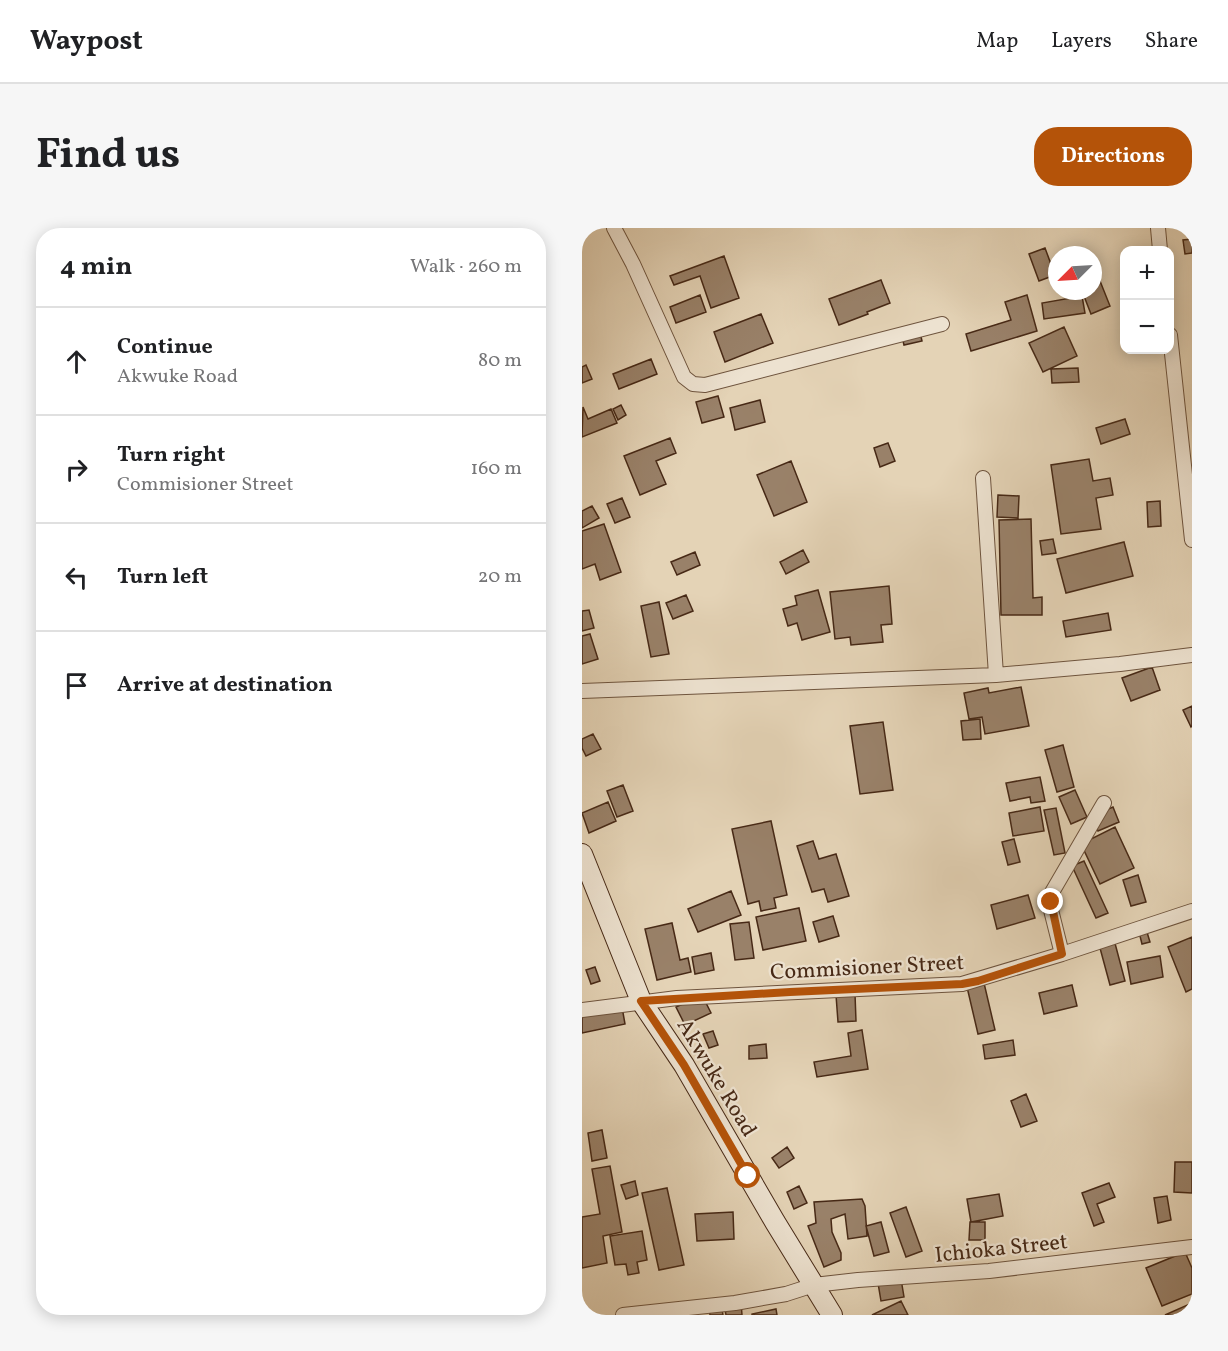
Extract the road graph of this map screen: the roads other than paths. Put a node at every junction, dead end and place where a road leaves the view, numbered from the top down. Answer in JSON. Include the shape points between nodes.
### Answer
{"nodes":[{"id":1,"x":614,"y":228,"type":"edge"},
{"id":2,"x":1158,"y":228,"type":"edge"},
{"id":3,"x":1160,"y":246,"type":"edge"},
{"id":4,"x":942,"y":324,"type":"dead end"},
{"id":5,"x":1172,"y":354,"type":"edge"},
{"id":6,"x":983,"y":478,"type":"dead end"},
{"id":7,"x":1192,"y":540,"type":"edge"},
{"id":8,"x":1192,"y":655,"type":"edge"},
{"id":9,"x":996,"y":675,"type":"junction"},
{"id":10,"x":582,"y":691,"type":"edge"},
{"id":11,"x":1104,"y":802,"type":"dead end"},
{"id":12,"x":582,"y":854,"type":"edge"},
{"id":13,"x":1192,"y":911,"type":"edge"},
{"id":14,"x":1062,"y":954,"type":"junction"},
{"id":15,"x":641,"y":1001,"type":"junction"},
{"id":16,"x":582,"y":1010,"type":"edge"},
{"id":17,"x":1192,"y":1248,"type":"edge"},
{"id":18,"x":814,"y":1285,"type":"junction"},
{"id":19,"x":623,"y":1315,"type":"edge"},
{"id":20,"x":832,"y":1315,"type":"edge"}],
"edges":[{"from":1,"to":4,"type":"street","via":[[684,376],[693,384],[705,385]]},
{"from":2,"to":3,"type":"street"},
{"from":5,"to":7,"type":"street"},
{"from":6,"to":9,"type":"street"},
{"from":8,"to":9,"type":"street"},
{"from":9,"to":10,"type":"street"},
{"from":11,"to":14,"type":"street","via":[[1051,894]]},
{"from":12,"to":15,"type":"main road","name":"Akwuke Road"},
{"from":13,"to":14,"type":"street","name":"Commisioner Street"},
{"from":14,"to":15,"type":"street","name":"Commisioner Street","via":[[962,984]]},
{"from":15,"to":16,"type":"street","name":"Commisioner Street"},
{"from":15,"to":18,"type":"main road","name":"Akwuke Road","via":[[684,1065]]},
{"from":17,"to":18,"type":"street","name":"Ichioka Street","via":[[989,1271]]},
{"from":18,"to":19,"type":"street","name":"Ichioka Street","via":[[735,1303]]},
{"from":18,"to":20,"type":"main road","name":"Akwuke Road"}]}
